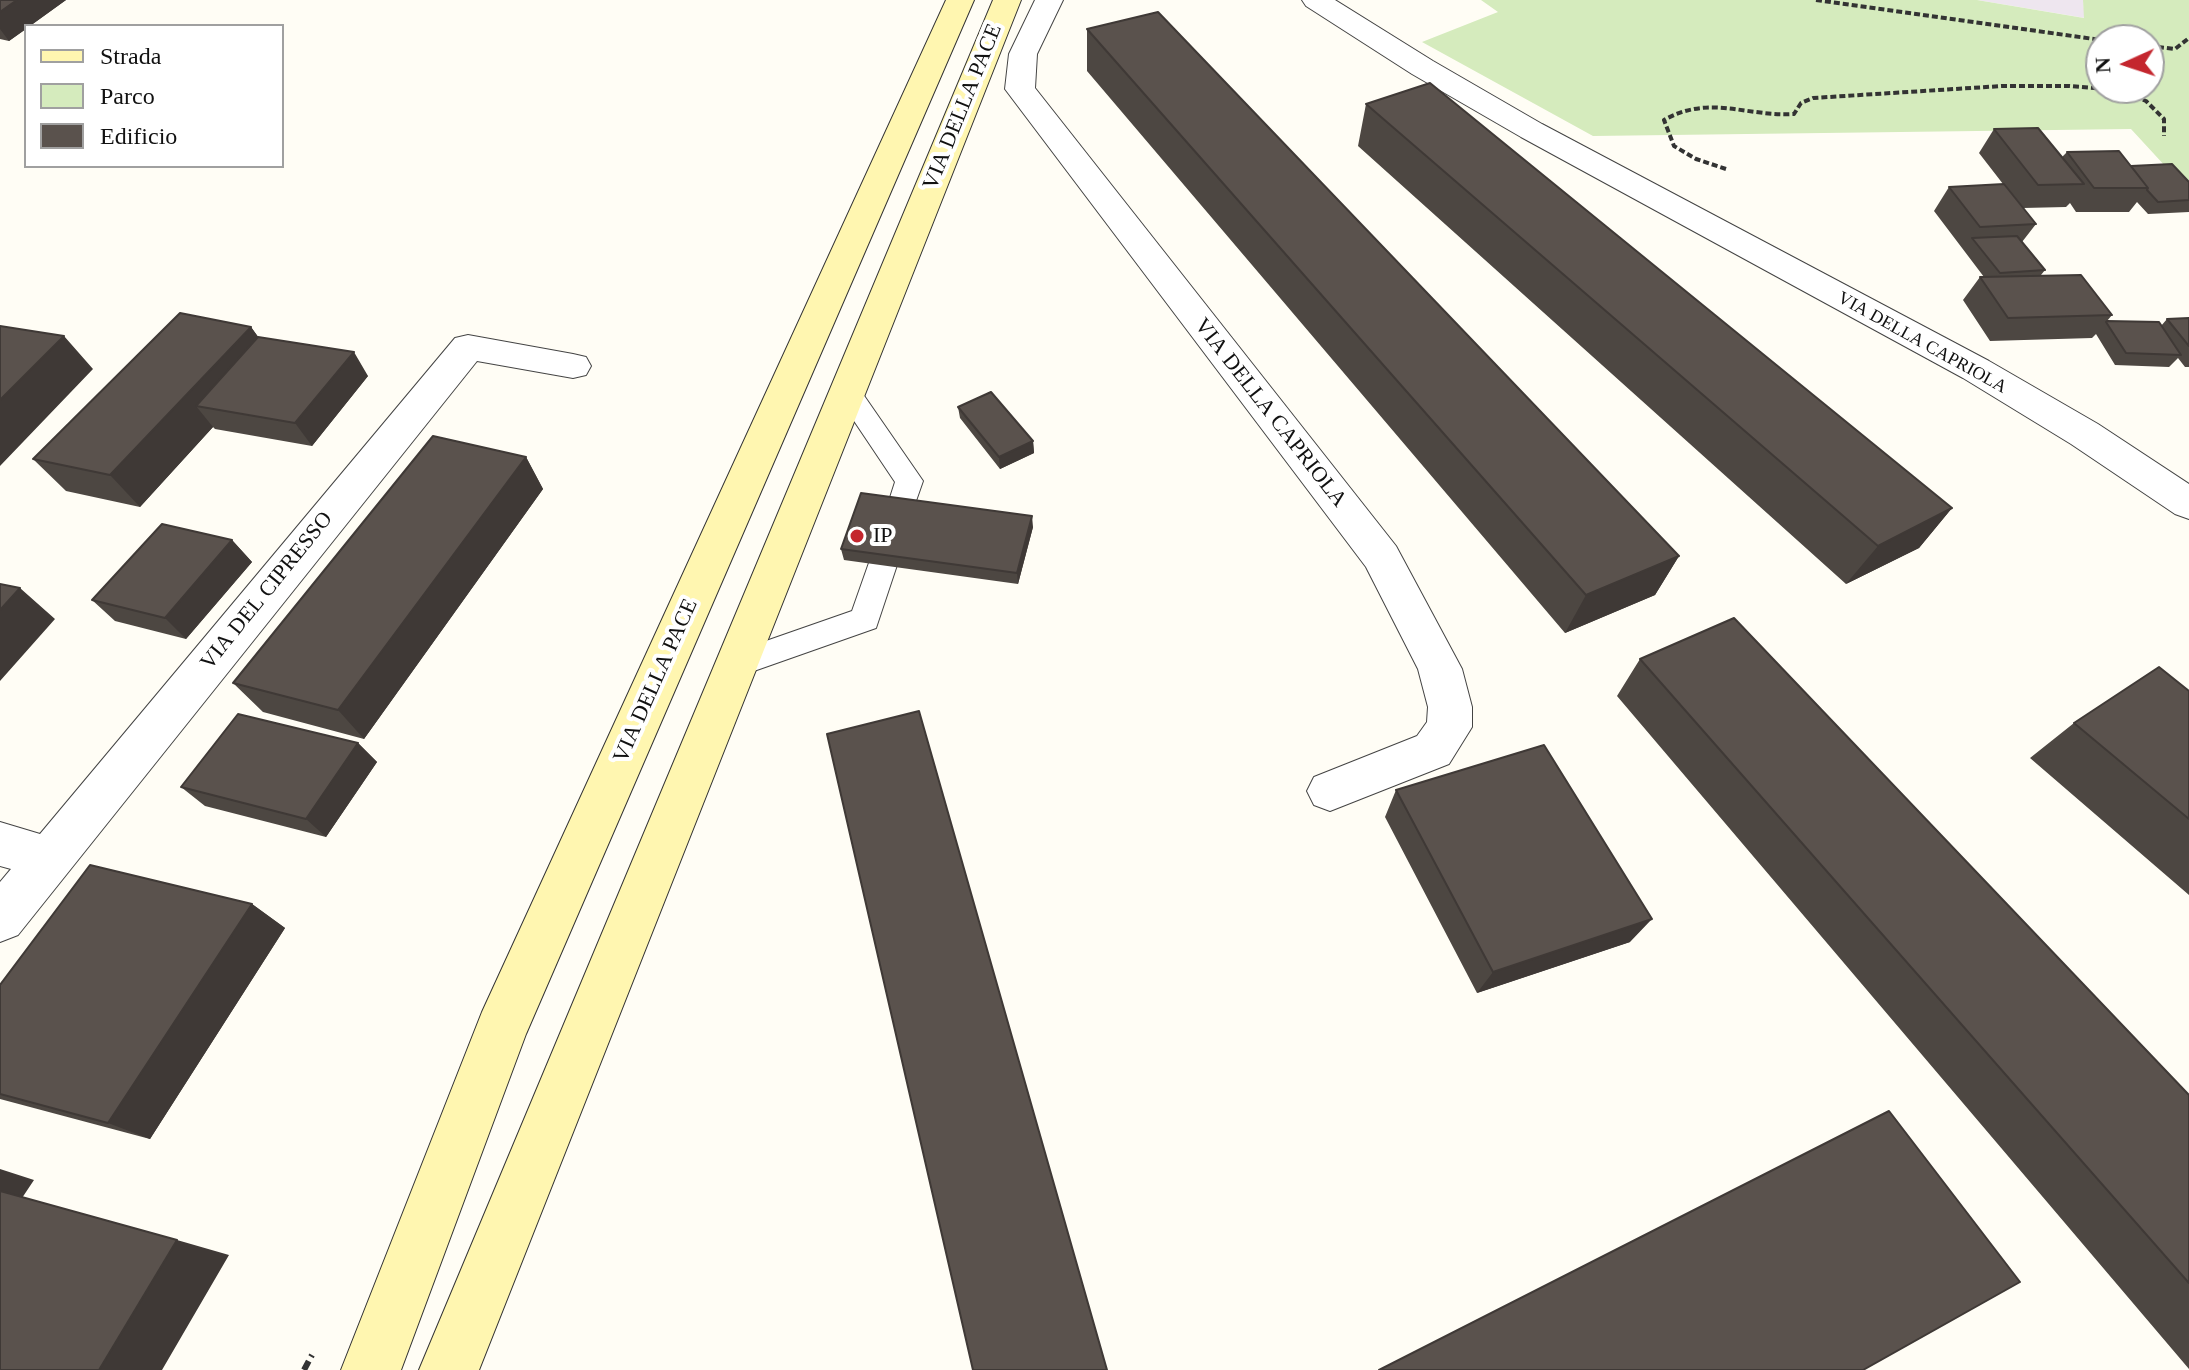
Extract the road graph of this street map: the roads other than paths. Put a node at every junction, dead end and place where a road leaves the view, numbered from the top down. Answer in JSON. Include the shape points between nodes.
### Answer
{"nodes":[{"id":1,"x":960,"y":0,"type":"edge"},
{"id":2,"x":1007,"y":0,"type":"edge"},
{"id":3,"x":1049,"y":0,"type":"edge"},
{"id":4,"x":1316,"y":0,"type":"edge"},
{"id":5,"x":573,"y":366,"type":"dead end"},
{"id":6,"x":847,"y":391,"type":"junction"},
{"id":7,"x":2189,"y":504,"type":"edge"},
{"id":8,"x":900,"y":510,"type":"edge"},
{"id":9,"x":882,"y":565,"type":"edge"},
{"id":10,"x":734,"y":665,"type":"junction"},
{"id":11,"x":1330,"y":791,"type":"dead end"},
{"id":12,"x":0,"y":844,"type":"edge"},
{"id":13,"x":48,"y":858,"type":"junction"},
{"id":14,"x":0,"y":919,"type":"edge"},
{"id":15,"x":371,"y":1370,"type":"edge"},
{"id":16,"x":449,"y":1370,"type":"edge"}],
"edges":[{"from":1,"to":15,"type":"street","name":"VIA DELLA PACE","via":[[501,1030]]},
{"from":2,"to":6,"type":"street","name":"VIA DELLA PACE"},
{"from":3,"to":11,"type":"street","name":"VIA DELLA CAPRIOLA","via":[[1022,54],[1017,71],[1020,89],[1382,557],[1440,669],[1450,707],[1449,727],[1433,750]]},
{"from":4,"to":7,"type":"street","name":"VIA DELLA CAPRIOLA","via":[[1450,86],[2005,388],[2123,457]]},
{"from":5,"to":13,"type":"street","name":"VIA DEL CIPRESSO","via":[[468,347]]},
{"from":6,"to":8,"type":"lane","via":[[909,481]]},
{"from":6,"to":10,"type":"street","name":"VIA DELLA PACE"},
{"from":9,"to":10,"type":"lane","via":[[865,619]]},
{"from":10,"to":16,"type":"street","name":"VIA DELLA PACE"},
{"from":12,"to":13,"type":"street"},
{"from":13,"to":14,"type":"street","name":"VIA DEL CIPRESSO"}]}
